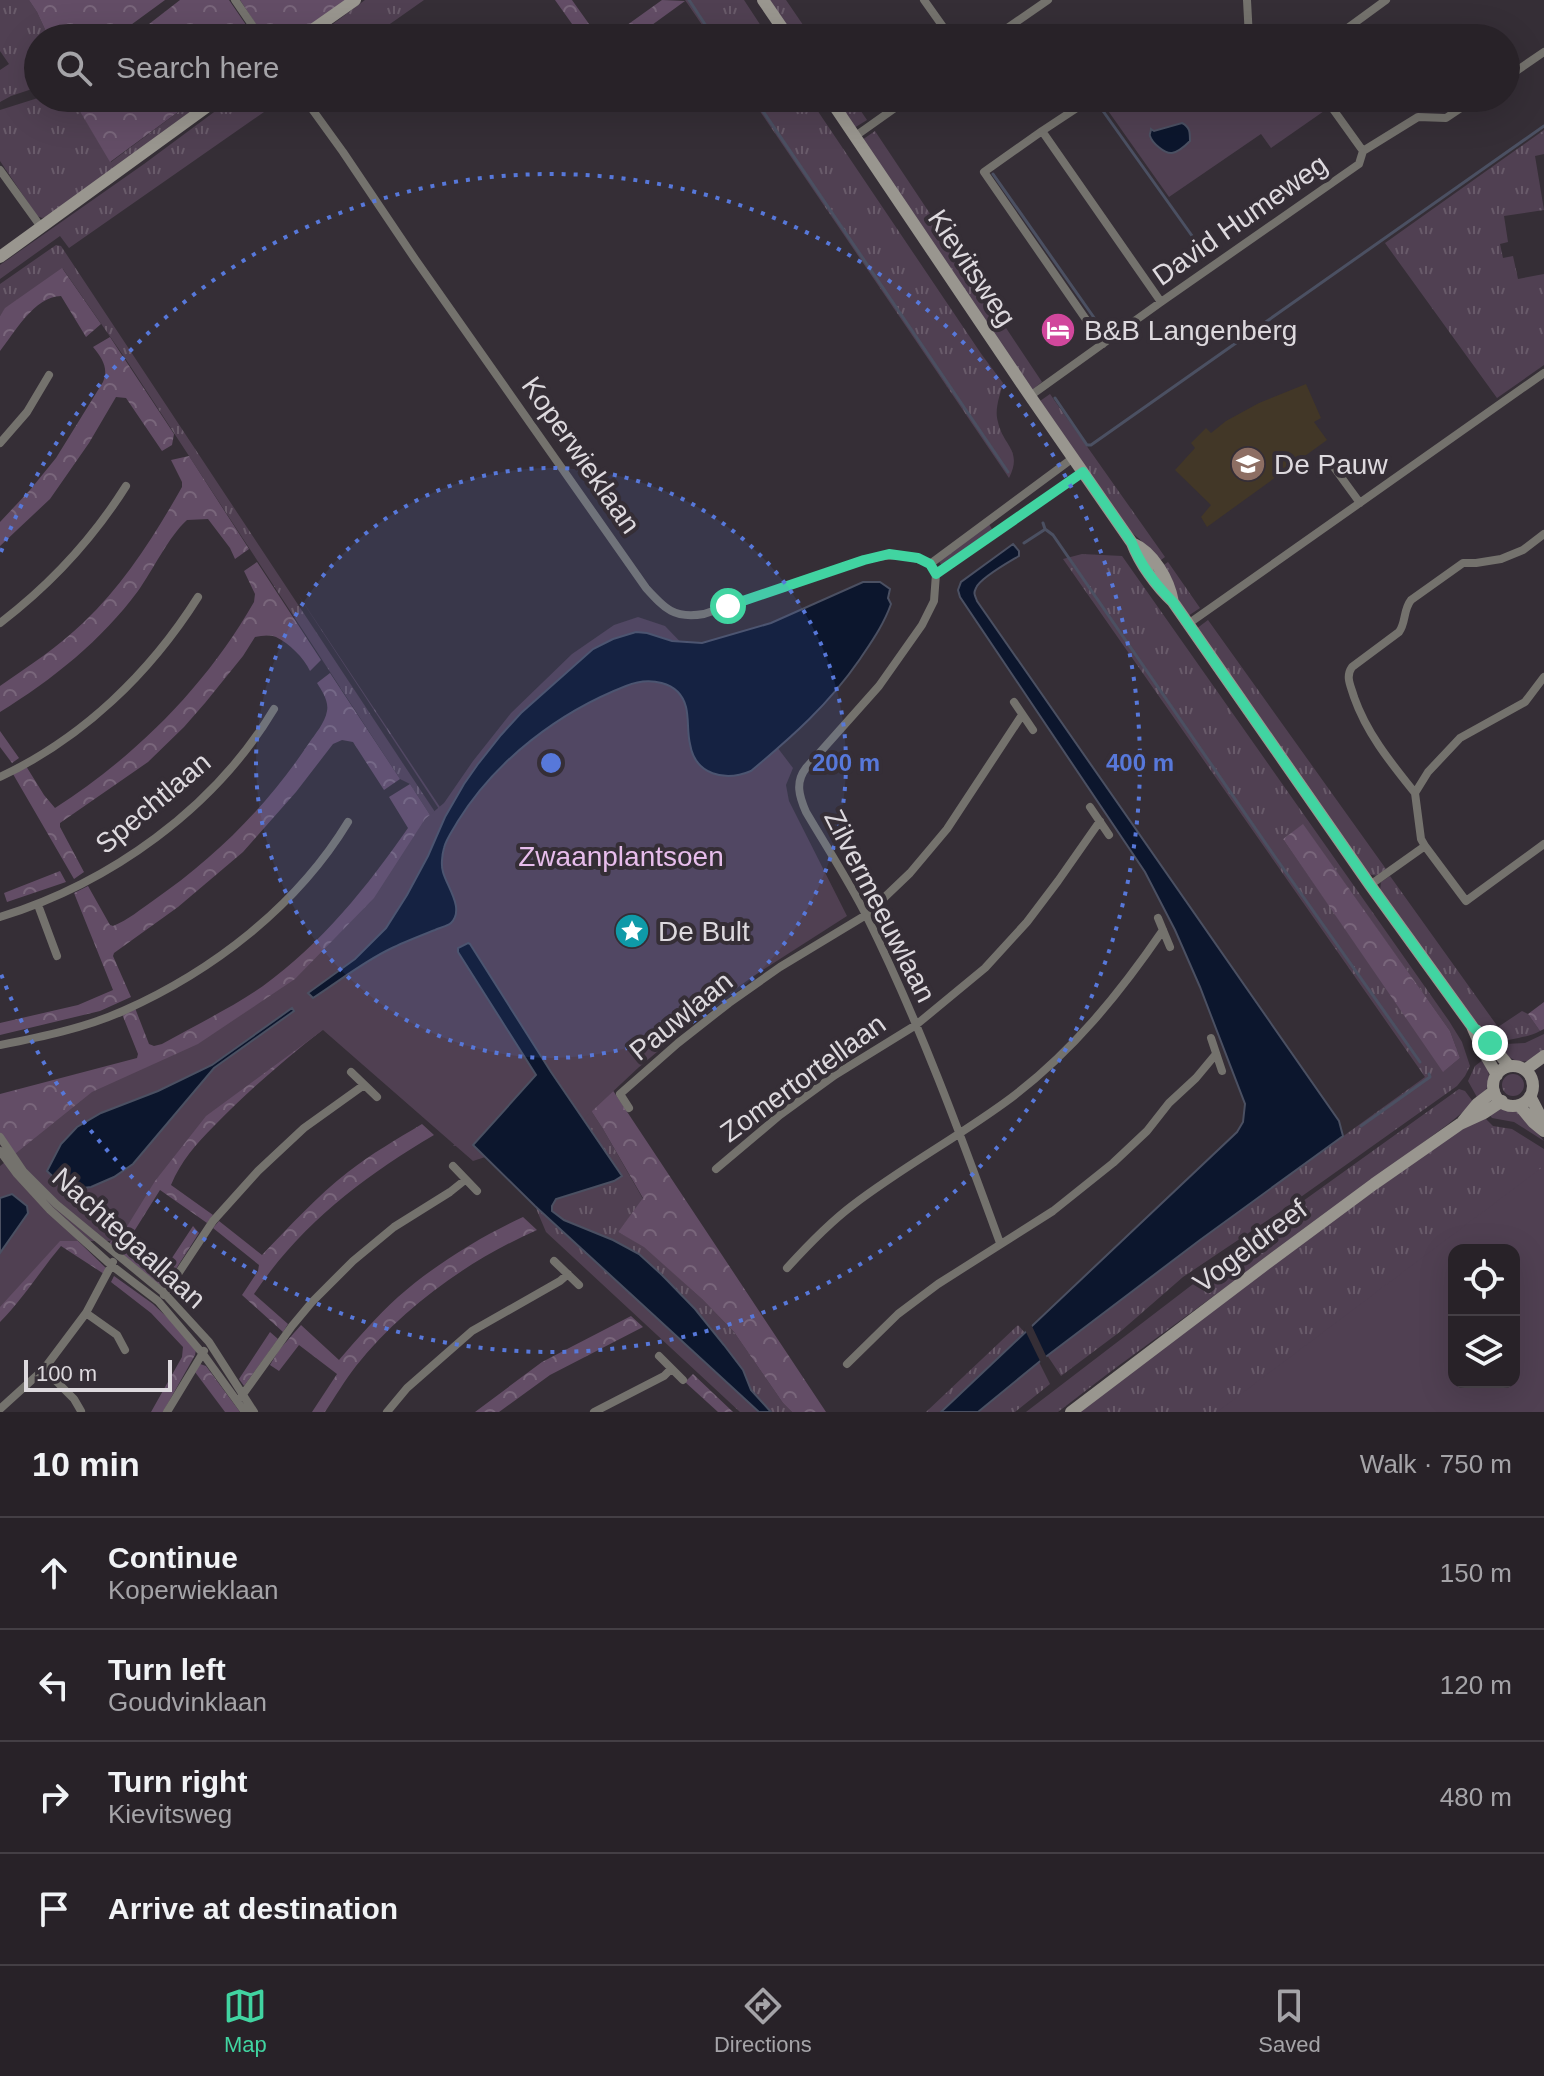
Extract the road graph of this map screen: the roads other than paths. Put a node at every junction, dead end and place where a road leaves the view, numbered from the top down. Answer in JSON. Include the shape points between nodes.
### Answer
{"nodes":[{"id":1,"x":235,"y":0,"type":"edge"},
{"id":2,"x":355,"y":0,"type":"edge"},
{"id":3,"x":763,"y":0,"type":"edge"},
{"id":4,"x":924,"y":0,"type":"edge"},
{"id":5,"x":1048,"y":0,"type":"edge"},
{"id":6,"x":1247,"y":0,"type":"edge"},
{"id":7,"x":1386,"y":0,"type":"edge"},
{"id":8,"x":251,"y":24,"type":"edge"},
{"id":9,"x":321,"y":24,"type":"edge"},
{"id":10,"x":779,"y":24,"type":"edge"},
{"id":11,"x":941,"y":24,"type":"edge"},
{"id":12,"x":1013,"y":24,"type":"edge"},
{"id":13,"x":1248,"y":24,"type":"edge"},
{"id":14,"x":1353,"y":24,"type":"edge"},
{"id":15,"x":1544,"y":52,"type":"edge"},
{"id":16,"x":1520,"y":68,"type":"edge"},
{"id":17,"x":200,"y":112,"type":"edge"},
{"id":18,"x":314,"y":112,"type":"edge"},
{"id":19,"x":838,"y":112,"type":"edge"},
{"id":20,"x":889,"y":112,"type":"edge"},
{"id":21,"x":1071,"y":112,"type":"edge"},
{"id":22,"x":1335,"y":112,"type":"edge"},
{"id":23,"x":1455,"y":112,"type":"edge"},
{"id":24,"x":1042,"y":131,"type":"junction"},
{"id":25,"x":854,"y":137,"type":"junction"},
{"id":26,"x":1363,"y":151,"type":"junction"},
{"id":27,"x":0,"y":170,"type":"edge"},
{"id":28,"x":41,"y":227,"type":"junction"},
{"id":29,"x":0,"y":257,"type":"edge"},
{"id":30,"x":1161,"y":302,"type":"junction"},
{"id":31,"x":1103,"y":344,"type":"junction"},
{"id":32,"x":1544,"y":373,"type":"edge"},
{"id":33,"x":49,"y":375,"type":"dead end"},
{"id":34,"x":1030,"y":396,"type":"junction"},
{"id":35,"x":0,"y":443,"type":"edge"},
{"id":36,"x":1073,"y":458,"type":"junction"},
{"id":37,"x":1333,"y":466,"type":"dead end"},
{"id":38,"x":1083,"y":472,"type":"junction"},
{"id":39,"x":126,"y":486,"type":"dead end"},
{"id":40,"x":1360,"y":503,"type":"junction"},
{"id":41,"x":1544,"y":534,"type":"edge"},
{"id":42,"x":930,"y":564,"type":"junction"},
{"id":43,"x":936,"y":574,"type":"junction"},
{"id":44,"x":198,"y":597,"type":"dead end"},
{"id":45,"x":0,"y":623,"type":"edge"},
{"id":46,"x":1188,"y":624,"type":"junction"},
{"id":47,"x":1544,"y":677,"type":"edge"},
{"id":48,"x":1014,"y":702,"type":"dead end"},
{"id":49,"x":274,"y":709,"type":"dead end"},
{"id":50,"x":1022,"y":715,"type":"junction"},
{"id":51,"x":1033,"y":730,"type":"dead end"},
{"id":52,"x":0,"y":777,"type":"edge"},
{"id":53,"x":1415,"y":793,"type":"junction"},
{"id":54,"x":1090,"y":807,"type":"dead end"},
{"id":55,"x":1100,"y":821,"type":"junction"},
{"id":56,"x":348,"y":822,"type":"dead end"},
{"id":57,"x":1109,"y":835,"type":"dead end"},
{"id":58,"x":1544,"y":844,"type":"edge"},
{"id":59,"x":1425,"y":846,"type":"junction"},
{"id":60,"x":1370,"y":885,"type":"junction"},
{"id":61,"x":38,"y":905,"type":"junction"},
{"id":62,"x":866,"y":915,"type":"junction"},
{"id":63,"x":0,"y":917,"type":"edge"},
{"id":64,"x":1158,"y":918,"type":"dead end"},
{"id":65,"x":1163,"y":930,"type":"junction"},
{"id":66,"x":1170,"y":947,"type":"dead end"},
{"id":67,"x":57,"y":956,"type":"dead end"},
{"id":68,"x":916,"y":1025,"type":"junction"},
{"id":69,"x":1472,"y":1026,"type":"junction"},
{"id":70,"x":1211,"y":1038,"type":"dead end"},
{"id":71,"x":0,"y":1045,"type":"edge"},
{"id":72,"x":1216,"y":1054,"type":"junction"},
{"id":73,"x":1544,"y":1056,"type":"edge"},
{"id":74,"x":1509,"y":1066,"type":"junction"},
{"id":75,"x":1544,"y":1070,"type":"edge"},
{"id":76,"x":1222,"y":1071,"type":"dead end"},
{"id":77,"x":351,"y":1072,"type":"dead end"},
{"id":78,"x":1529,"y":1074,"type":"junction"},
{"id":79,"x":1497,"y":1075,"type":"junction"},
{"id":80,"x":364,"y":1085,"type":"junction"},
{"id":81,"x":1498,"y":1096,"type":"junction"},
{"id":82,"x":377,"y":1097,"type":"dead end"},
{"id":83,"x":1524,"y":1100,"type":"junction"},
{"id":84,"x":629,"y":1108,"type":"dead end"},
{"id":85,"x":1544,"y":1123,"type":"edge"},
{"id":86,"x":1544,"y":1131,"type":"edge"},
{"id":87,"x":960,"y":1133,"type":"junction"},
{"id":88,"x":0,"y":1137,"type":"edge"},
{"id":89,"x":0,"y":1151,"type":"edge"},
{"id":90,"x":453,"y":1166,"type":"dead end"},
{"id":91,"x":716,"y":1169,"type":"dead end"},
{"id":92,"x":465,"y":1180,"type":"junction"},
{"id":93,"x":477,"y":1191,"type":"dead end"},
{"id":94,"x":1000,"y":1243,"type":"junction"},
{"id":95,"x":117,"y":1255,"type":"junction"},
{"id":96,"x":554,"y":1261,"type":"dead end"},
{"id":97,"x":111,"y":1265,"type":"junction"},
{"id":98,"x":787,"y":1268,"type":"dead end"},
{"id":99,"x":568,"y":1274,"type":"junction"},
{"id":100,"x":579,"y":1285,"type":"dead end"},
{"id":101,"x":165,"y":1294,"type":"junction"},
{"id":102,"x":158,"y":1301,"type":"junction"},
{"id":103,"x":86,"y":1313,"type":"junction"},
{"id":104,"x":209,"y":1342,"type":"junction"},
{"id":105,"x":125,"y":1350,"type":"dead end"},
{"id":106,"x":203,"y":1354,"type":"junction"},
{"id":107,"x":659,"y":1356,"type":"dead end"},
{"id":108,"x":847,"y":1364,"type":"dead end"},
{"id":109,"x":44,"y":1369,"type":"junction"},
{"id":110,"x":671,"y":1369,"type":"junction"},
{"id":111,"x":683,"y":1380,"type":"dead end"},
{"id":112,"x":241,"y":1397,"type":"junction"},
{"id":113,"x":0,"y":1409,"type":"edge"},
{"id":114,"x":81,"y":1411,"type":"edge"},
{"id":115,"x":167,"y":1412,"type":"edge"},
{"id":116,"x":245,"y":1412,"type":"edge"},
{"id":117,"x":254,"y":1412,"type":"edge"},
{"id":118,"x":387,"y":1412,"type":"edge"},
{"id":119,"x":594,"y":1412,"type":"edge"},
{"id":120,"x":1071,"y":1412,"type":"edge"}],
"edges":[{"from":1,"to":8,"type":"street"},
{"from":2,"to":9,"type":"street"},
{"from":3,"to":10,"type":"street"},
{"from":4,"to":11,"type":"street"},
{"from":5,"to":12,"type":"street"},
{"from":6,"to":13,"type":"street"},
{"from":7,"to":14,"type":"street"},
{"from":15,"to":16,"type":"street"},
{"from":17,"to":28,"type":"street"},
{"from":18,"to":42,"type":"street","name":"Koperwieklaan","via":[[663,607],[677,614],[704,614],[889,554]]},
{"from":19,"to":25,"type":"street","name":"Kievitsweg"},
{"from":20,"to":25,"type":"street"},
{"from":21,"to":24,"type":"street"},
{"from":22,"to":26,"type":"street"},
{"from":23,"to":26,"type":"street","name":"David Humeweg","via":[[1446,118],[1418,117]]},
{"from":24,"to":30,"type":"street"},
{"from":24,"to":31,"type":"street","via":[[984,172]]},
{"from":25,"to":34,"type":"street","name":"Kievitsweg"},
{"from":26,"to":30,"type":"street","name":"David Humeweg","via":[[1359,164]]},
{"from":27,"to":28,"type":"street"},
{"from":28,"to":29,"type":"street"},
{"from":30,"to":31,"type":"street","name":"David Humeweg"},
{"from":31,"to":34,"type":"street","name":"David Humeweg"},
{"from":32,"to":40,"type":"street"},
{"from":33,"to":35,"type":"street"},
{"from":34,"to":36,"type":"street","name":"Kievitsweg"},
{"from":36,"to":38,"type":"street","name":"Kievitsweg"},
{"from":36,"to":42,"type":"street"},
{"from":37,"to":40,"type":"street"},
{"from":38,"to":43,"type":"street"},
{"from":38,"to":46,"type":"street","name":"Kievitsweg"},
{"from":39,"to":45,"type":"street","via":[[59,572]]},
{"from":40,"to":46,"type":"street"},
{"from":41,"to":53,"type":"street","via":[[1501,559],[1463,563],[1411,600],[1399,632],[1348,672],[1360,714]]},
{"from":42,"to":43,"type":"street"},
{"from":43,"to":62,"type":"street","name":"Zilvermeeuwlaan","via":[[934,601],[922,625],[879,686],[798,782],[806,812]]},
{"from":44,"to":52,"type":"street","via":[[150,664],[111,703],[63,741]]},
{"from":46,"to":60,"type":"street","name":"Kievitsweg"},
{"from":47,"to":53,"type":"street","via":[[1525,702],[1460,738]]},
{"from":48,"to":50,"type":"street"},
{"from":49,"to":61,"type":"street","name":"Spechtlaan","via":[[230,769],[159,835],[103,873]]},
{"from":50,"to":51,"type":"street"},
{"from":50,"to":62,"type":"street","via":[[947,829]]},
{"from":53,"to":59,"type":"street"},
{"from":54,"to":55,"type":"street"},
{"from":55,"to":57,"type":"street"},
{"from":55,"to":68,"type":"street","name":"Zomertortellaan","via":[[1006,945]]},
{"from":56,"to":71,"type":"street","via":[[294,892],[213,961],[121,1012]]},
{"from":58,"to":59,"type":"street","via":[[1466,901]]},
{"from":59,"to":60,"type":"street"},
{"from":60,"to":69,"type":"street","name":"Kievitsweg"},
{"from":61,"to":63,"type":"street","name":"Spechtlaan"},
{"from":61,"to":67,"type":"street"},
{"from":62,"to":68,"type":"street","name":"Zilvermeeuwlaan"},
{"from":62,"to":84,"type":"street","name":"Pauwlaan","via":[[780,967],[678,1043],[620,1094]]},
{"from":64,"to":65,"type":"street"},
{"from":65,"to":66,"type":"street"},
{"from":65,"to":87,"type":"street","via":[[1088,1028],[1013,1097]]},
{"from":68,"to":87,"type":"street","name":"Zilvermeeuwlaan"},
{"from":68,"to":91,"type":"street","name":"Zomertortellaan","via":[[835,1075]]},
{"from":69,"to":74,"type":"street","name":"Kievitsweg"},
{"from":69,"to":79,"type":"street","name":"Kievitsweg"},
{"from":70,"to":72,"type":"street"},
{"from":72,"to":76,"type":"street"},
{"from":72,"to":94,"type":"street","via":[[1113,1163],[1053,1211]]},
{"from":73,"to":78,"type":"street"},
{"from":74,"to":78,"type":"street"},
{"from":74,"to":79,"type":"street"},
{"from":75,"to":78,"type":"street"},
{"from":77,"to":80,"type":"street"},
{"from":78,"to":83,"type":"street","via":[[1533,1085]]},
{"from":79,"to":81,"type":"street"},
{"from":80,"to":82,"type":"street"},
{"from":80,"to":101,"type":"street","via":[[304,1128],[258,1171],[213,1221]]},
{"from":81,"to":83,"type":"street","via":[[1513,1105]]},
{"from":81,"to":120,"type":"street","name":"Vogeldreef","via":[[1484,1113],[1460,1124],[1266,1264]]},
{"from":83,"to":85,"type":"street"},
{"from":83,"to":86,"type":"street","via":[[1533,1122]]},
{"from":87,"to":94,"type":"street","name":"Zilvermeeuwlaan"},
{"from":87,"to":98,"type":"street","via":[[852,1206]]},
{"from":88,"to":95,"type":"street","name":"Nachtegaallaan","via":[[23,1171]]},
{"from":89,"to":97,"type":"street","name":"Nachtegaallaan","via":[[50,1210]]},
{"from":90,"to":92,"type":"street"},
{"from":92,"to":93,"type":"street"},
{"from":92,"to":112,"type":"street","via":[[353,1261],[292,1326]]},
{"from":94,"to":108,"type":"street","via":[[898,1314]]},
{"from":95,"to":97,"type":"street"},
{"from":95,"to":101,"type":"street","name":"Nachtegaallaan"},
{"from":96,"to":99,"type":"street"},
{"from":97,"to":102,"type":"street","name":"Nachtegaallaan"},
{"from":97,"to":103,"type":"street"},
{"from":99,"to":100,"type":"street"},
{"from":99,"to":118,"type":"street","via":[[472,1331]]},
{"from":101,"to":102,"type":"street"},
{"from":101,"to":104,"type":"street","name":"Nachtegaallaan"},
{"from":102,"to":106,"type":"street","name":"Nachtegaallaan"},
{"from":103,"to":105,"type":"street","via":[[117,1335]]},
{"from":103,"to":109,"type":"street"},
{"from":104,"to":106,"type":"street"},
{"from":104,"to":112,"type":"street","name":"Nachtegaallaan"},
{"from":106,"to":112,"type":"street","name":"Nachtegaallaan"},
{"from":106,"to":115,"type":"street"},
{"from":107,"to":110,"type":"street"},
{"from":109,"to":113,"type":"street"},
{"from":109,"to":114,"type":"street"},
{"from":110,"to":111,"type":"street"},
{"from":110,"to":119,"type":"street"},
{"from":112,"to":116,"type":"street","name":"Nachtegaallaan"},
{"from":112,"to":117,"type":"street","name":"Nachtegaallaan"}]}
